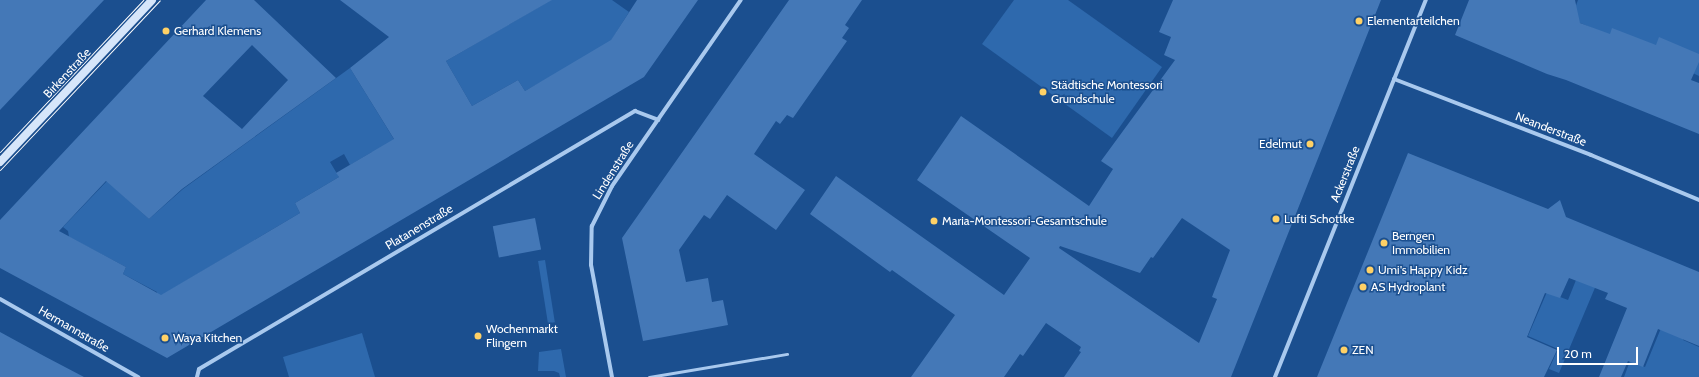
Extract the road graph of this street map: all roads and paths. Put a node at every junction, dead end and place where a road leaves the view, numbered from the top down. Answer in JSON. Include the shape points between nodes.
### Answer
{"nodes":[{"id":1,"x":152,"y":0,"type":"edge"},
{"id":2,"x":741,"y":0,"type":"edge"},
{"id":3,"x":1426,"y":0,"type":"edge"},
{"id":4,"x":1394,"y":79,"type":"junction"},
{"id":5,"x":658,"y":120,"type":"junction"},
{"id":6,"x":0,"y":162,"type":"edge"},
{"id":7,"x":1699,"y":200,"type":"edge"},
{"id":8,"x":0,"y":299,"type":"edge"},
{"id":9,"x":787,"y":354,"type":"dead end"},
{"id":10,"x":138,"y":377,"type":"edge"},
{"id":11,"x":197,"y":377,"type":"edge"},
{"id":12,"x":612,"y":377,"type":"edge"},
{"id":13,"x":649,"y":377,"type":"edge"},
{"id":14,"x":1275,"y":377,"type":"edge"}],
"edges":[{"from":1,"to":6,"type":"street","name":"Birkenstraße"},
{"from":2,"to":5,"type":"street","name":"Lindenstraße"},
{"from":3,"to":4,"type":"street","name":"Ackerstraße"},
{"from":4,"to":7,"type":"street","name":"Neanderstraße","via":[[1591,155]]},
{"from":4,"to":14,"type":"street","name":"Ackerstraße"},
{"from":5,"to":11,"type":"street","name":"Platanenstraße","via":[[635,111],[199,369]]},
{"from":5,"to":12,"type":"street","name":"Lindenstraße","via":[[612,186],[592,226],[591,266]]},
{"from":8,"to":10,"type":"street","name":"Hermannstraße"},
{"from":9,"to":13,"type":"lane"}]}
